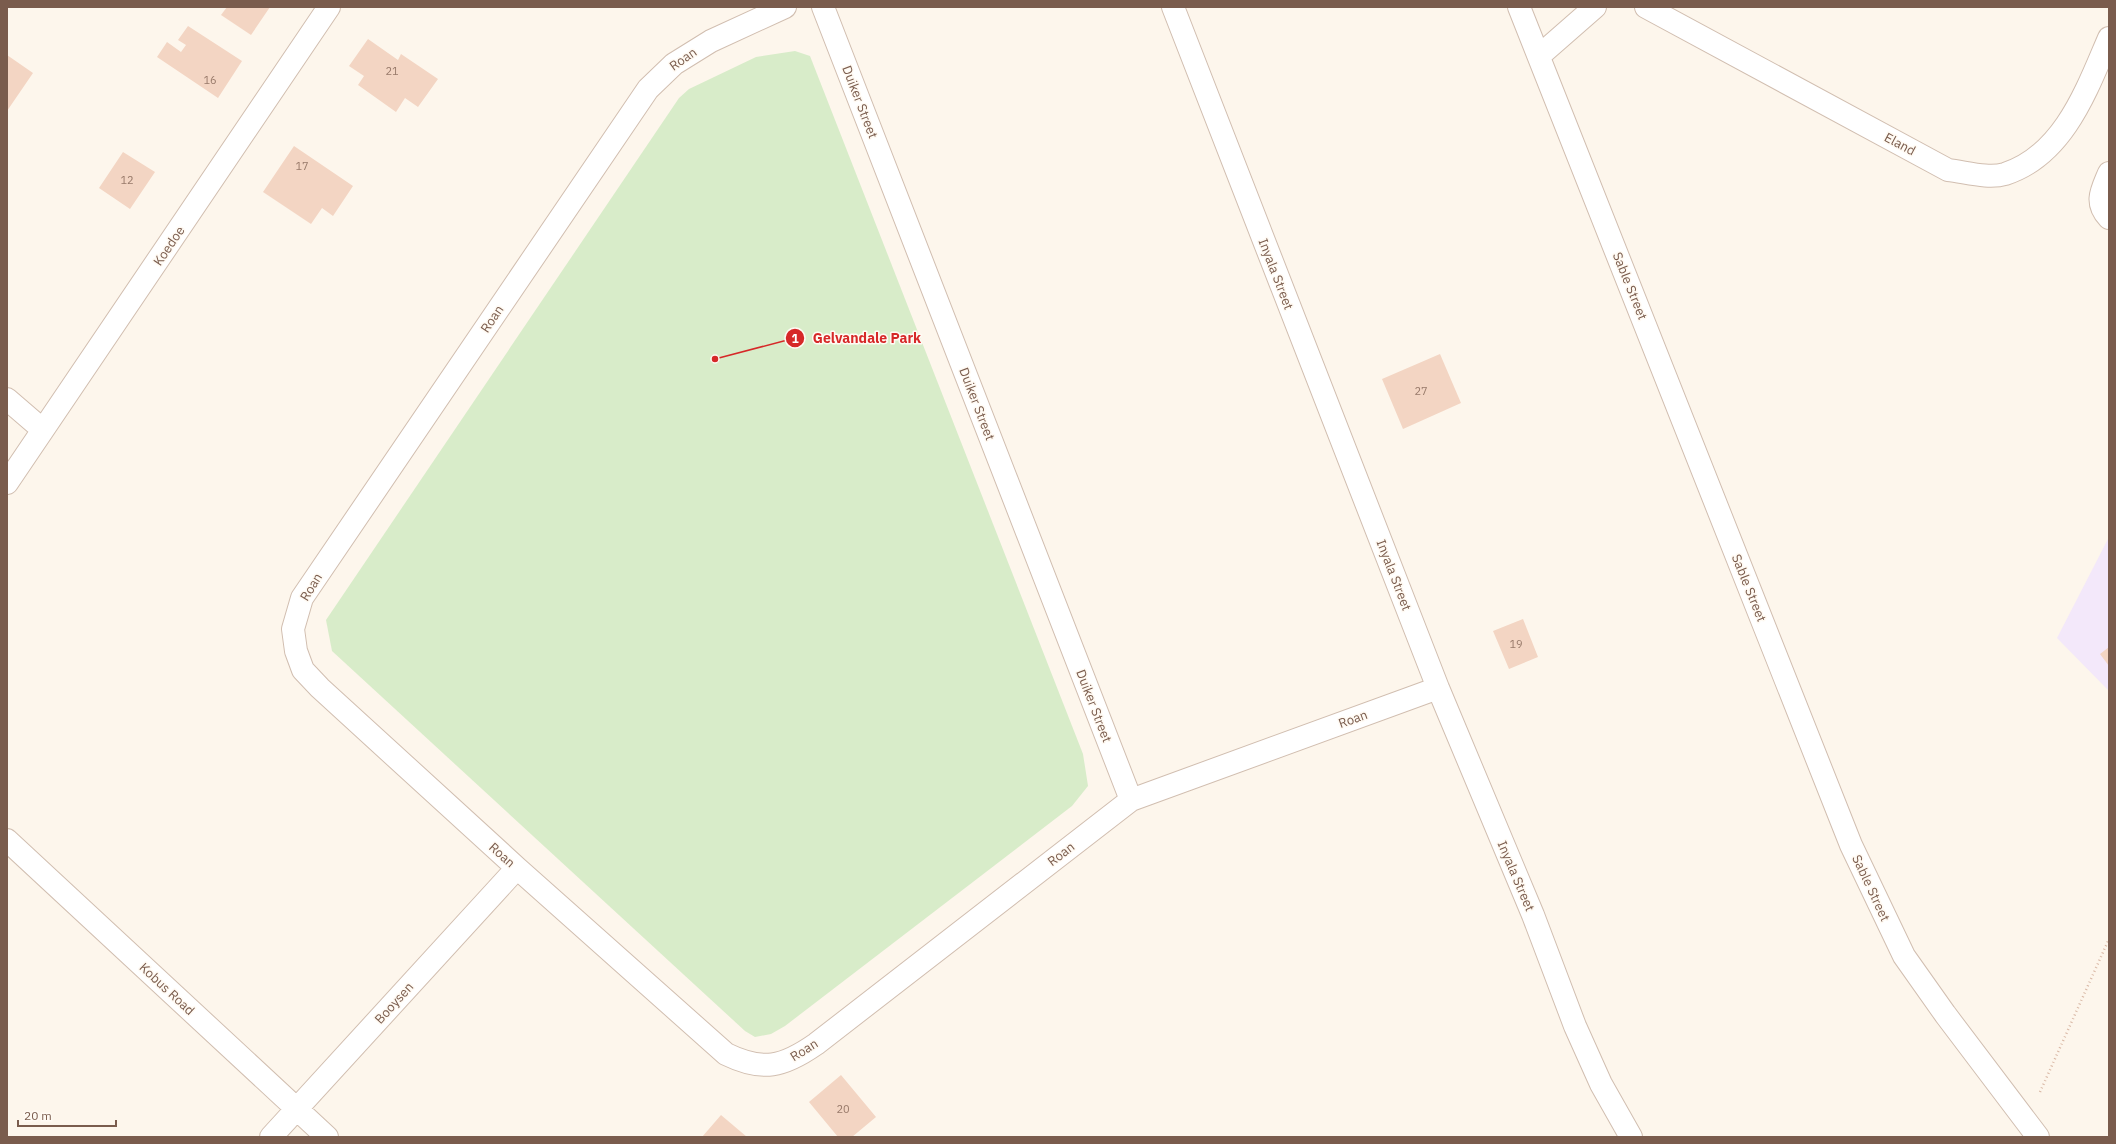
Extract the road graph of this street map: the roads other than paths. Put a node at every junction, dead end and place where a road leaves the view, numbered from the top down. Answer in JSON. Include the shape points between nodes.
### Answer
{"nodes":[{"id":1,"x":329,"y":7,"type":"edge"},
{"id":2,"x":785,"y":7,"type":"edge"},
{"id":3,"x":823,"y":7,"type":"edge"},
{"id":4,"x":1173,"y":7,"type":"edge"},
{"id":5,"x":1519,"y":7,"type":"edge"},
{"id":6,"x":1595,"y":7,"type":"edge"},
{"id":7,"x":1646,"y":7,"type":"edge"},
{"id":8,"x":2109,"y":38,"type":"edge"},
{"id":9,"x":1539,"y":56,"type":"junction"},
{"id":10,"x":2109,"y":172,"type":"edge"},
{"id":11,"x":2109,"y":218,"type":"edge"},
{"id":12,"x":7,"y":399,"type":"edge"},
{"id":13,"x":43,"y":430,"type":"junction"},
{"id":14,"x":7,"y":483,"type":"edge"},
{"id":15,"x":1438,"y":688,"type":"junction"},
{"id":16,"x":1131,"y":800,"type":"junction"},
{"id":17,"x":7,"y":840,"type":"edge"},
{"id":18,"x":517,"y":868,"type":"junction"},
{"id":19,"x":296,"y":1110,"type":"junction"},
{"id":20,"x":2033,"y":1130,"type":"edge"},
{"id":21,"x":271,"y":1137,"type":"edge"},
{"id":22,"x":328,"y":1137,"type":"edge"},
{"id":23,"x":1631,"y":1137,"type":"edge"}],
"edges":[{"from":1,"to":13,"type":"street","name":"Koedoe"},
{"from":2,"to":18,"type":"street","name":"Roan","via":[[710,41],[674,64],[648,89],[302,598],[293,629],[296,651],[303,670]]},
{"from":3,"to":16,"type":"street","name":"Duiker Street"},
{"from":4,"to":15,"type":"street","name":"Inyala Street"},
{"from":5,"to":9,"type":"street","name":"Sable Street"},
{"from":6,"to":9,"type":"street"},
{"from":7,"to":8,"type":"street","name":"Eland","via":[[1948,170],[1986,176],[2005,174],[2028,163],[2055,141],[2084,98]]},
{"from":9,"to":20,"type":"street","name":"Sable Street","via":[[1851,845],[1904,956]]},
{"from":10,"to":11,"type":"street","via":[[2100,196],[2101,207]]},
{"from":12,"to":13,"type":"street"},
{"from":13,"to":14,"type":"street","name":"Koedoe"},
{"from":15,"to":16,"type":"street","name":"Roan"},
{"from":15,"to":23,"type":"street","name":"Inyala Street","via":[[1533,915],[1575,1026],[1601,1084]]},
{"from":16,"to":18,"type":"street","name":"Roan","via":[[816,1044],[795,1059],[778,1064],[758,1065],[740,1061],[726,1054]]},
{"from":17,"to":19,"type":"street","name":"Kobus Road"},
{"from":18,"to":19,"type":"street","name":"Booysen"},
{"from":19,"to":21,"type":"street","name":"Booysen"},
{"from":19,"to":22,"type":"street","name":"Kobus Road"}]}
